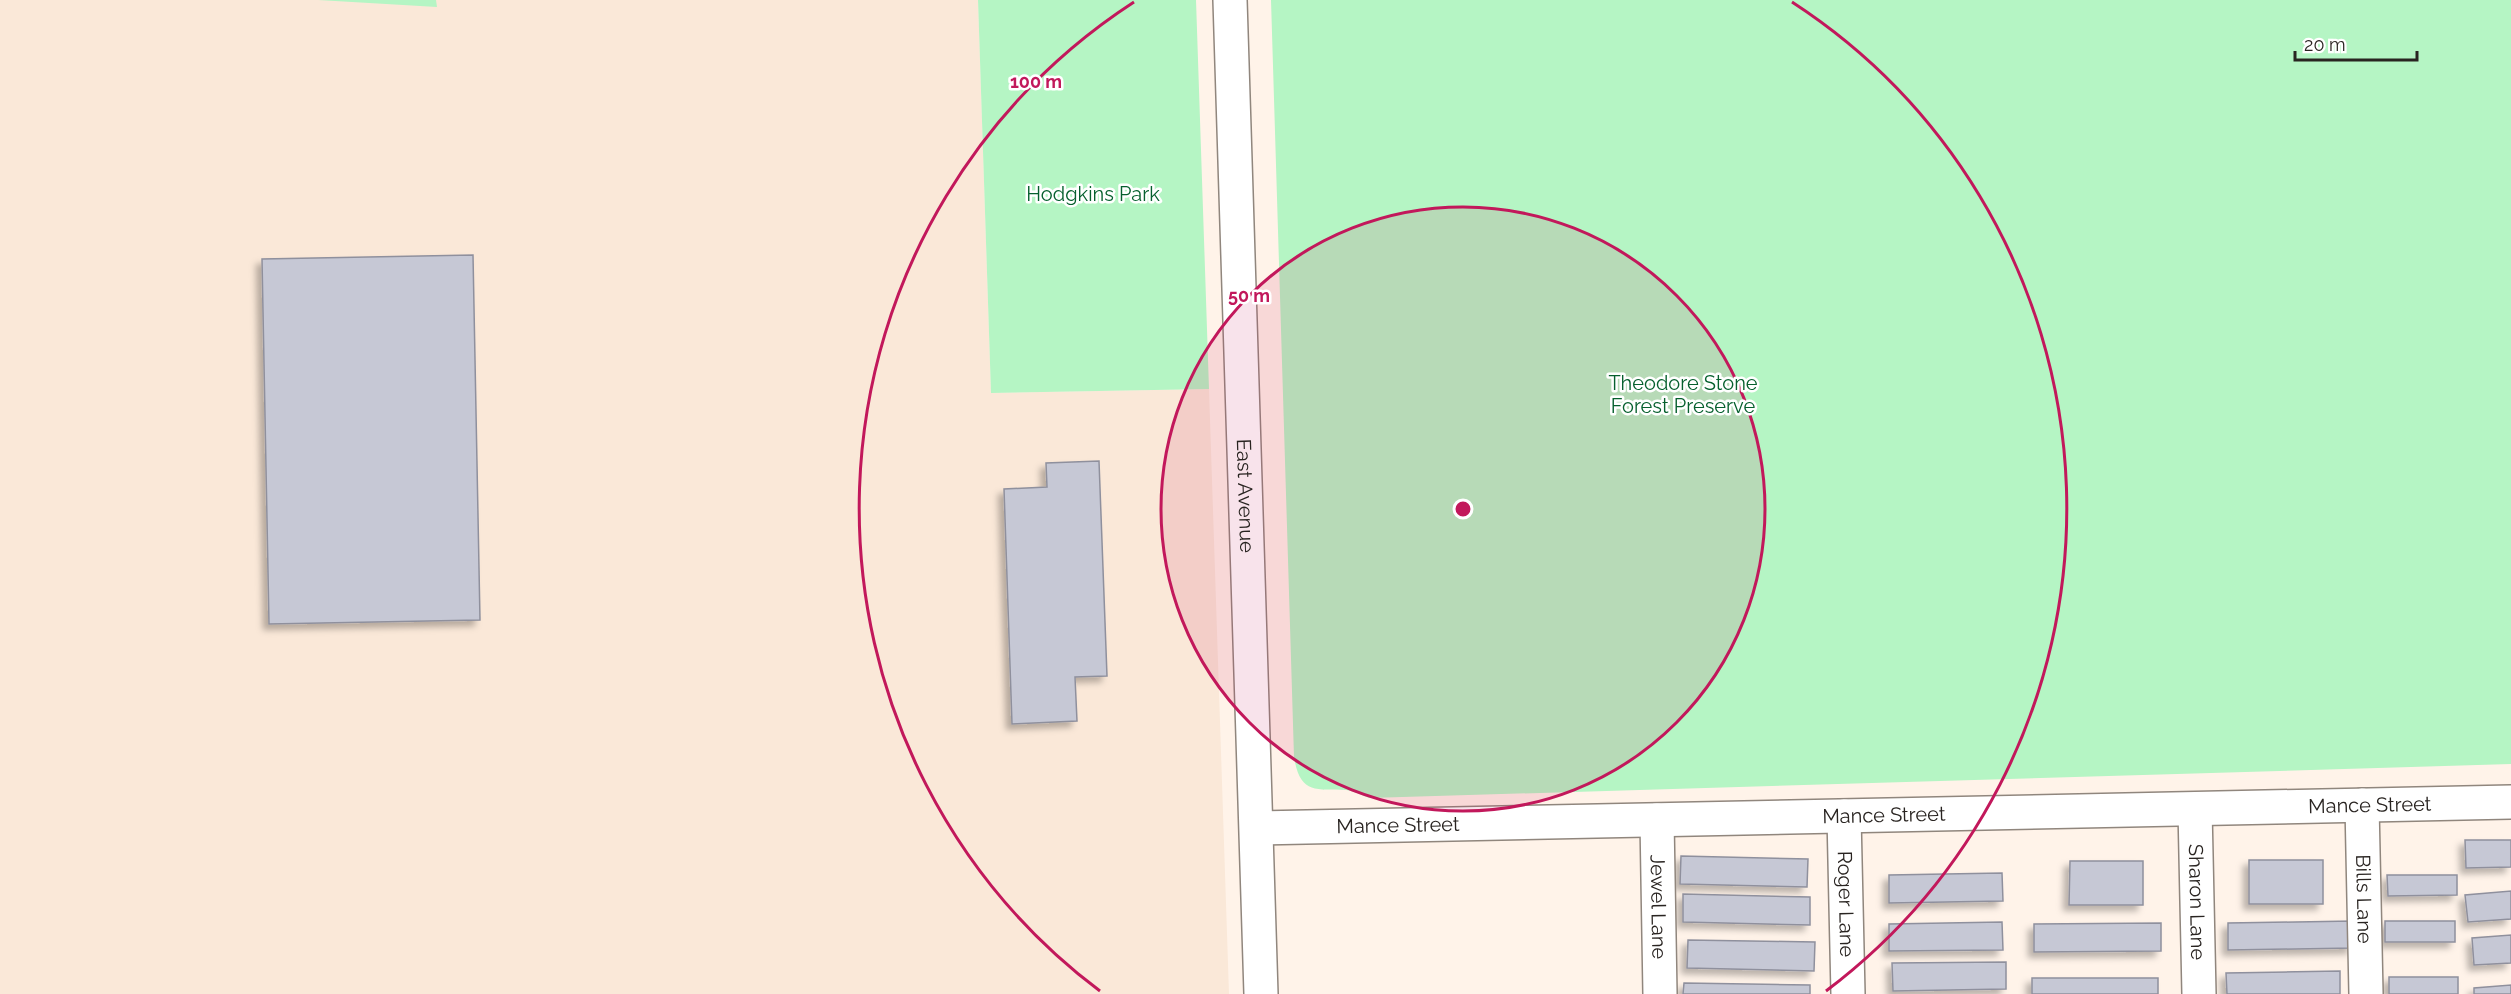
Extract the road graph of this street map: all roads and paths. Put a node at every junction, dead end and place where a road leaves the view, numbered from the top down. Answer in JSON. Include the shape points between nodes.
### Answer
{"nodes":[{"id":1,"x":1230,"y":0,"type":"edge"},
{"id":2,"x":2511,"y":802,"type":"edge"},
{"id":3,"x":2362,"y":805,"type":"junction"},
{"id":4,"x":2195,"y":809,"type":"junction"},
{"id":5,"x":1844,"y":816,"type":"junction"},
{"id":6,"x":1657,"y":820,"type":"junction"},
{"id":7,"x":1257,"y":828,"type":"junction"},
{"id":8,"x":1261,"y":994,"type":"edge"},
{"id":9,"x":1660,"y":994,"type":"edge"},
{"id":10,"x":1848,"y":994,"type":"edge"},
{"id":11,"x":2199,"y":994,"type":"edge"},
{"id":12,"x":2366,"y":994,"type":"edge"}],
"edges":[{"from":1,"to":7,"type":"street","name":"East Avenue"},
{"from":2,"to":3,"type":"street","name":"Mance Street"},
{"from":3,"to":4,"type":"street","name":"Mance Street"},
{"from":3,"to":12,"type":"street","name":"Bills Lane"},
{"from":4,"to":5,"type":"street","name":"Mance Street"},
{"from":4,"to":11,"type":"street","name":"Sharon Lane"},
{"from":5,"to":6,"type":"street","name":"Mance Street"},
{"from":5,"to":10,"type":"street","name":"Roger Lane"},
{"from":6,"to":7,"type":"street","name":"Mance Street"},
{"from":6,"to":9,"type":"street","name":"Jewel Lane"},
{"from":7,"to":8,"type":"street","name":"East Avenue"}]}
